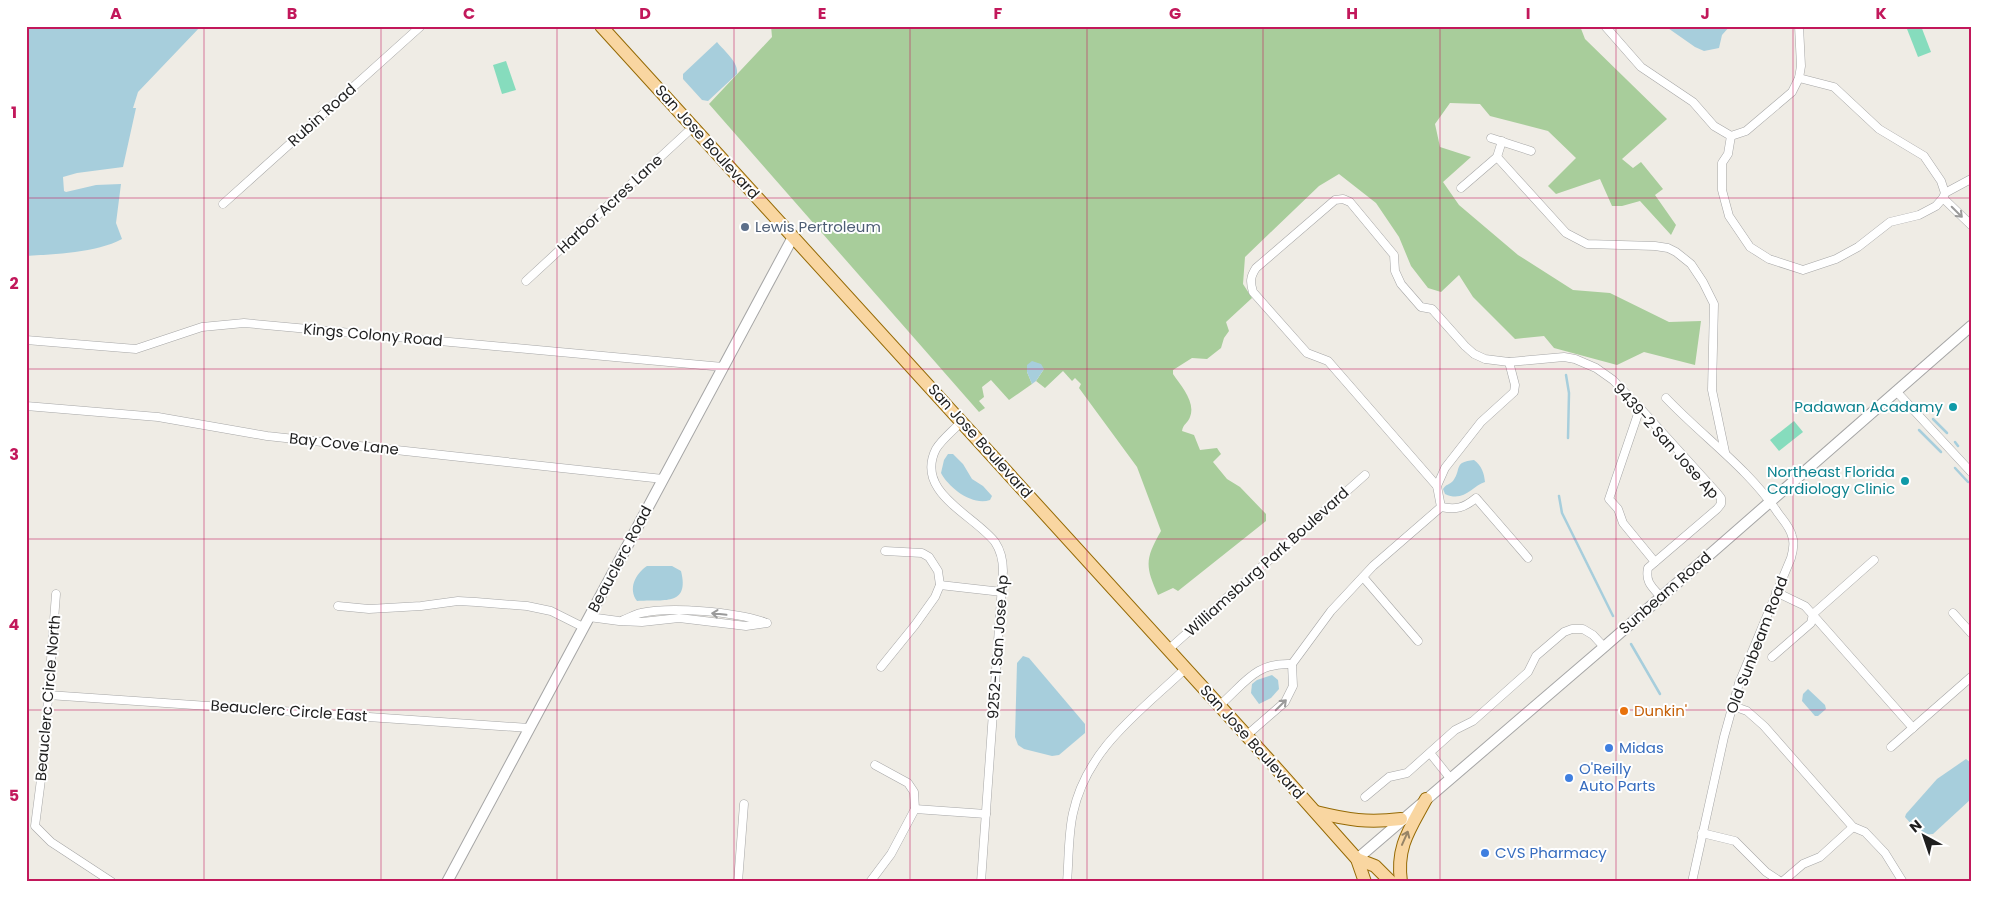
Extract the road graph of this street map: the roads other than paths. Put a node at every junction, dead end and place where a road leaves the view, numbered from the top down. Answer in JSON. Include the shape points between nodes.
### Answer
{"nodes":[{"id":1,"x":421,"y":26,"type":"edge"},
{"id":2,"x":601,"y":26,"type":"edge"},
{"id":3,"x":1605,"y":26,"type":"edge"},
{"id":4,"x":1799,"y":26,"type":"edge"},
{"id":5,"x":1799,"y":78,"type":"junction"},
{"id":6,"x":693,"y":127,"type":"junction"},
{"id":7,"x":1730,"y":136,"type":"junction"},
{"id":8,"x":1491,"y":138,"type":"dead end"},
{"id":9,"x":1502,"y":141,"type":"junction"},
{"id":10,"x":1531,"y":151,"type":"dead end"},
{"id":11,"x":1497,"y":157,"type":"junction"},
{"id":12,"x":1971,"y":179,"type":"edge"},
{"id":13,"x":1461,"y":188,"type":"dead end"},
{"id":14,"x":1944,"y":195,"type":"junction"},
{"id":15,"x":223,"y":204,"type":"dead end"},
{"id":16,"x":1971,"y":225,"type":"edge"},
{"id":17,"x":793,"y":237,"type":"junction"},
{"id":18,"x":526,"y":281,"type":"dead end"},
{"id":19,"x":1971,"y":326,"type":"edge"},
{"id":20,"x":26,"y":340,"type":"edge"},
{"id":21,"x":1509,"y":362,"type":"junction"},
{"id":22,"x":723,"y":367,"type":"junction"},
{"id":23,"x":1896,"y":391,"type":"junction"},
{"id":24,"x":1666,"y":398,"type":"dead end"},
{"id":25,"x":26,"y":406,"type":"edge"},
{"id":26,"x":1640,"y":408,"type":"junction"},
{"id":27,"x":962,"y":421,"type":"junction"},
{"id":28,"x":1725,"y":452,"type":"junction"},
{"id":29,"x":1971,"y":472,"type":"edge"},
{"id":30,"x":1365,"y":475,"type":"dead end"},
{"id":31,"x":663,"y":479,"type":"junction"},
{"id":32,"x":1436,"y":486,"type":"junction"},
{"id":33,"x":1770,"y":501,"type":"junction"},
{"id":34,"x":1441,"y":507,"type":"junction"},
{"id":35,"x":885,"y":550,"type":"dead end"},
{"id":36,"x":1528,"y":558,"type":"dead end"},
{"id":37,"x":1874,"y":560,"type":"dead end"},
{"id":38,"x":1655,"y":562,"type":"junction"},
{"id":39,"x":1363,"y":577,"type":"junction"},
{"id":40,"x":940,"y":585,"type":"junction"},
{"id":41,"x":1002,"y":592,"type":"junction"},
{"id":42,"x":1776,"y":592,"type":"junction"},
{"id":43,"x":56,"y":594,"type":"dead end"},
{"id":44,"x":1660,"y":597,"type":"junction"},
{"id":45,"x":338,"y":606,"type":"dead end"},
{"id":46,"x":698,"y":611,"type":"junction"},
{"id":47,"x":1953,"y":613,"type":"dead end"},
{"id":48,"x":1812,"y":614,"type":"junction"},
{"id":49,"x":589,"y":617,"type":"junction"},
{"id":50,"x":696,"y":620,"type":"junction"},
{"id":51,"x":619,"y":621,"type":"junction"},
{"id":52,"x":583,"y":627,"type":"junction"},
{"id":53,"x":1971,"y":633,"type":"edge"},
{"id":54,"x":1418,"y":640,"type":"dead end"},
{"id":55,"x":1604,"y":647,"type":"junction"},
{"id":56,"x":1168,"y":648,"type":"junction"},
{"id":57,"x":1772,"y":657,"type":"dead end"},
{"id":58,"x":1292,"y":664,"type":"junction"},
{"id":59,"x":881,"y":667,"type":"dead end"},
{"id":60,"x":1186,"y":668,"type":"junction"},
{"id":61,"x":1971,"y":677,"type":"edge"},
{"id":62,"x":48,"y":695,"type":"junction"},
{"id":63,"x":1220,"y":705,"type":"junction"},
{"id":64,"x":1733,"y":706,"type":"junction"},
{"id":65,"x":529,"y":728,"type":"junction"},
{"id":66,"x":1913,"y":728,"type":"junction"},
{"id":67,"x":1247,"y":735,"type":"junction"},
{"id":68,"x":1891,"y":747,"type":"dead end"},
{"id":69,"x":1430,"y":753,"type":"junction"},
{"id":70,"x":875,"y":764,"type":"dead end"},
{"id":71,"x":1450,"y":778,"type":"junction"},
{"id":72,"x":1365,"y":797,"type":"dead end"},
{"id":73,"x":1426,"y":799,"type":"junction"},
{"id":74,"x":744,"y":804,"type":"dead end"},
{"id":75,"x":915,"y":809,"type":"junction"},
{"id":76,"x":1316,"y":812,"type":"junction"},
{"id":77,"x":986,"y":814,"type":"junction"},
{"id":78,"x":1401,"y":820,"type":"junction"},
{"id":79,"x":1853,"y":827,"type":"junction"},
{"id":80,"x":1702,"y":833,"type":"junction"},
{"id":81,"x":1357,"y":859,"type":"junction"},
{"id":82,"x":112,"y":882,"type":"edge"},
{"id":83,"x":447,"y":882,"type":"edge"},
{"id":84,"x":738,"y":882,"type":"edge"},
{"id":85,"x":870,"y":882,"type":"edge"},
{"id":86,"x":982,"y":882,"type":"edge"},
{"id":87,"x":1067,"y":882,"type":"edge"},
{"id":88,"x":1366,"y":882,"type":"edge"},
{"id":89,"x":1390,"y":882,"type":"edge"},
{"id":90,"x":1401,"y":882,"type":"edge"},
{"id":91,"x":1692,"y":882,"type":"edge"},
{"id":92,"x":1782,"y":882,"type":"edge"},
{"id":93,"x":1902,"y":882,"type":"edge"}],
"edges":[{"from":1,"to":15,"type":"street","name":"Rubin Road"},
{"from":2,"to":6,"type":"main road","name":"San Jose Boulevard"},
{"from":3,"to":7,"type":"street","via":[[1641,67],[1693,102],[1714,126]]},
{"from":4,"to":5,"type":"street"},
{"from":5,"to":7,"type":"street","via":[[1792,92],[1746,132]]},
{"from":5,"to":14,"type":"street","via":[[1834,87],[1879,129],[1924,156],[1941,181]]},
{"from":6,"to":17,"type":"main road","name":"San Jose Boulevard"},
{"from":6,"to":18,"type":"street","name":"Harbor Acres Lane"},
{"from":7,"to":14,"type":"street","via":[[1728,154],[1722,163],[1722,190],[1729,216],[1750,247],[1769,259],[1803,270],[1836,259],[1858,247],[1890,222],[1919,215],[1936,206]]},
{"from":8,"to":9,"type":"street"},
{"from":9,"to":10,"type":"street"},
{"from":9,"to":11,"type":"street"},
{"from":11,"to":13,"type":"street"},
{"from":11,"to":28,"type":"street","via":[[1566,232],[1587,244],[1668,248],[1691,264],[1714,304],[1712,390]]},
{"from":12,"to":14,"type":"street"},
{"from":14,"to":16,"type":"street","one_way":true},
{"from":17,"to":22,"type":"street","name":"Beauclerc Road"},
{"from":17,"to":27,"type":"main road","name":"San Jose Boulevard"},
{"from":19,"to":23,"type":"street","name":"Sunbeam Road"},
{"from":20,"to":22,"type":"street","name":"Kings Colony Road","via":[[136,350],[202,327],[244,323]]},
{"from":21,"to":26,"type":"street","name":"9439-2 San Jose Ap","via":[[1575,359],[1613,380]]},
{"from":21,"to":32,"type":"street","via":[[1514,392],[1466,440]]},
{"from":21,"to":32,"type":"street","name":"9439-2 San Jose Ap","via":[[1474,354],[1432,309],[1421,307],[1402,284],[1394,255],[1350,202],[1343,199],[1329,204],[1251,275],[1253,292],[1307,353],[1328,361]]},
{"from":22,"to":31,"type":"street","name":"Beauclerc Road"},
{"from":23,"to":29,"type":"street"},
{"from":23,"to":33,"type":"street","name":"Sunbeam Road"},
{"from":24,"to":28,"type":"street","name":"Old Sunbeam Road"},
{"from":25,"to":31,"type":"street","name":"Bay Cove Lane","via":[[158,417],[267,436]]},
{"from":26,"to":38,"type":"street","via":[[1609,499],[1618,509],[1623,523]]},
{"from":26,"to":38,"type":"street","name":"9439-2 San Jose Ap","via":[[1720,498],[1721,504]]},
{"from":27,"to":41,"type":"street","name":"9252-1 San Jose Ap","via":[[939,444],[931,473],[938,490],[995,543],[1003,560]]},
{"from":27,"to":56,"type":"main road","name":"San Jose Boulevard"},
{"from":28,"to":33,"type":"street","name":"Old Sunbeam Road"},
{"from":30,"to":56,"type":"street","name":"Williamsburg Park Boulevard"},
{"from":31,"to":49,"type":"street","name":"Beauclerc Road"},
{"from":32,"to":34,"type":"street"},
{"from":33,"to":42,"type":"street","name":"Old Sunbeam Road","via":[[1788,526],[1793,540],[1791,558]]},
{"from":33,"to":44,"type":"street","name":"Sunbeam Road"},
{"from":34,"to":36,"type":"street","via":[[1462,508],[1476,498]]},
{"from":34,"to":39,"type":"street"},
{"from":35,"to":40,"type":"street","via":[[929,556],[938,571]]},
{"from":37,"to":48,"type":"street"},
{"from":38,"to":44,"type":"street","via":[[1648,568],[1646,578]]},
{"from":39,"to":54,"type":"street"},
{"from":39,"to":58,"type":"street","via":[[1331,611]]},
{"from":40,"to":41,"type":"street"},
{"from":40,"to":59,"type":"street","via":[[915,625]]},
{"from":41,"to":77,"type":"street","name":"9252-1 San Jose Ap"},
{"from":42,"to":48,"type":"street","via":[[1805,606]]},
{"from":42,"to":64,"type":"street","name":"Old Sunbeam Road"},
{"from":43,"to":62,"type":"street","name":"Beauclerc Circle North"},
{"from":44,"to":55,"type":"street","name":"Sunbeam Road"},
{"from":45,"to":52,"type":"street","via":[[369,609],[458,601],[527,606],[551,611]]},
{"from":46,"to":50,"type":"street"},
{"from":50,"to":46,"type":"street","one_way":true,"via":[[746,626],[767,623],[748,617]]},
{"from":46,"to":51,"type":"street","via":[[642,613]]},
{"from":47,"to":53,"type":"street"},
{"from":48,"to":57,"type":"street","via":[[1811,623]]},
{"from":48,"to":66,"type":"street"},
{"from":49,"to":51,"type":"street"},
{"from":49,"to":52,"type":"street","name":"Beauclerc Road"},
{"from":50,"to":51,"type":"street"},
{"from":52,"to":65,"type":"street","name":"Beauclerc Road"},
{"from":55,"to":69,"type":"street","via":[[1583,630],[1564,632],[1536,656],[1528,672],[1473,721],[1456,730]]},
{"from":55,"to":71,"type":"street","name":"Sunbeam Road"},
{"from":56,"to":60,"type":"main road","name":"San Jose Boulevard"},
{"from":58,"to":63,"type":"street","via":[[1277,663],[1257,671]]},
{"from":67,"to":58,"type":"street","one_way":true,"via":[[1290,694]]},
{"from":60,"to":63,"type":"main road","name":"San Jose Boulevard"},
{"from":60,"to":87,"type":"street","via":[[1109,742],[1092,764],[1082,782],[1072,816]]},
{"from":61,"to":66,"type":"street"},
{"from":62,"to":65,"type":"street","name":"Beauclerc Circle East"},
{"from":62,"to":82,"type":"street","name":"Beauclerc Circle North","via":[[35,826],[51,842]]},
{"from":63,"to":67,"type":"main road","name":"San Jose Boulevard"},
{"from":64,"to":79,"type":"street","via":[[1747,711],[1764,726]]},
{"from":64,"to":80,"type":"street","name":"Old Sunbeam Road"},
{"from":65,"to":83,"type":"street","name":"Beauclerc Road"},
{"from":66,"to":68,"type":"street"},
{"from":67,"to":76,"type":"main road","name":"San Jose Boulevard"},
{"from":69,"to":71,"type":"street"},
{"from":69,"to":72,"type":"street","via":[[1407,773],[1389,776]]},
{"from":70,"to":75,"type":"street","via":[[908,783],[914,792]]},
{"from":71,"to":73,"type":"street","name":"Sunbeam Road"},
{"from":73,"to":78,"type":"street","name":"Sunbeam Road"},
{"from":90,"to":73,"type":"main road","one_way":true,"via":[[1399,856],[1403,841]]},
{"from":74,"to":84,"type":"street"},
{"from":75,"to":77,"type":"street"},
{"from":75,"to":85,"type":"street","via":[[891,854]]},
{"from":76,"to":78,"type":"main road","via":[[1355,821]]},
{"from":76,"to":81,"type":"main road","name":"San Jose Boulevard"},
{"from":77,"to":86,"type":"street","name":"9252-1 San Jose Ap"},
{"from":78,"to":81,"type":"street","name":"Sunbeam Road"},
{"from":79,"to":92,"type":"street","via":[[1820,857],[1803,864]]},
{"from":79,"to":93,"type":"street","via":[[1865,832],[1884,853]]},
{"from":80,"to":91,"type":"street","name":"Old Sunbeam Road"},
{"from":80,"to":92,"type":"street","via":[[1735,841],[1766,872]]},
{"from":81,"to":88,"type":"main road","name":"San Jose Boulevard"},
{"from":81,"to":89,"type":"main road","name":"San Jose Boulevard","via":[[1376,866]]}]}
